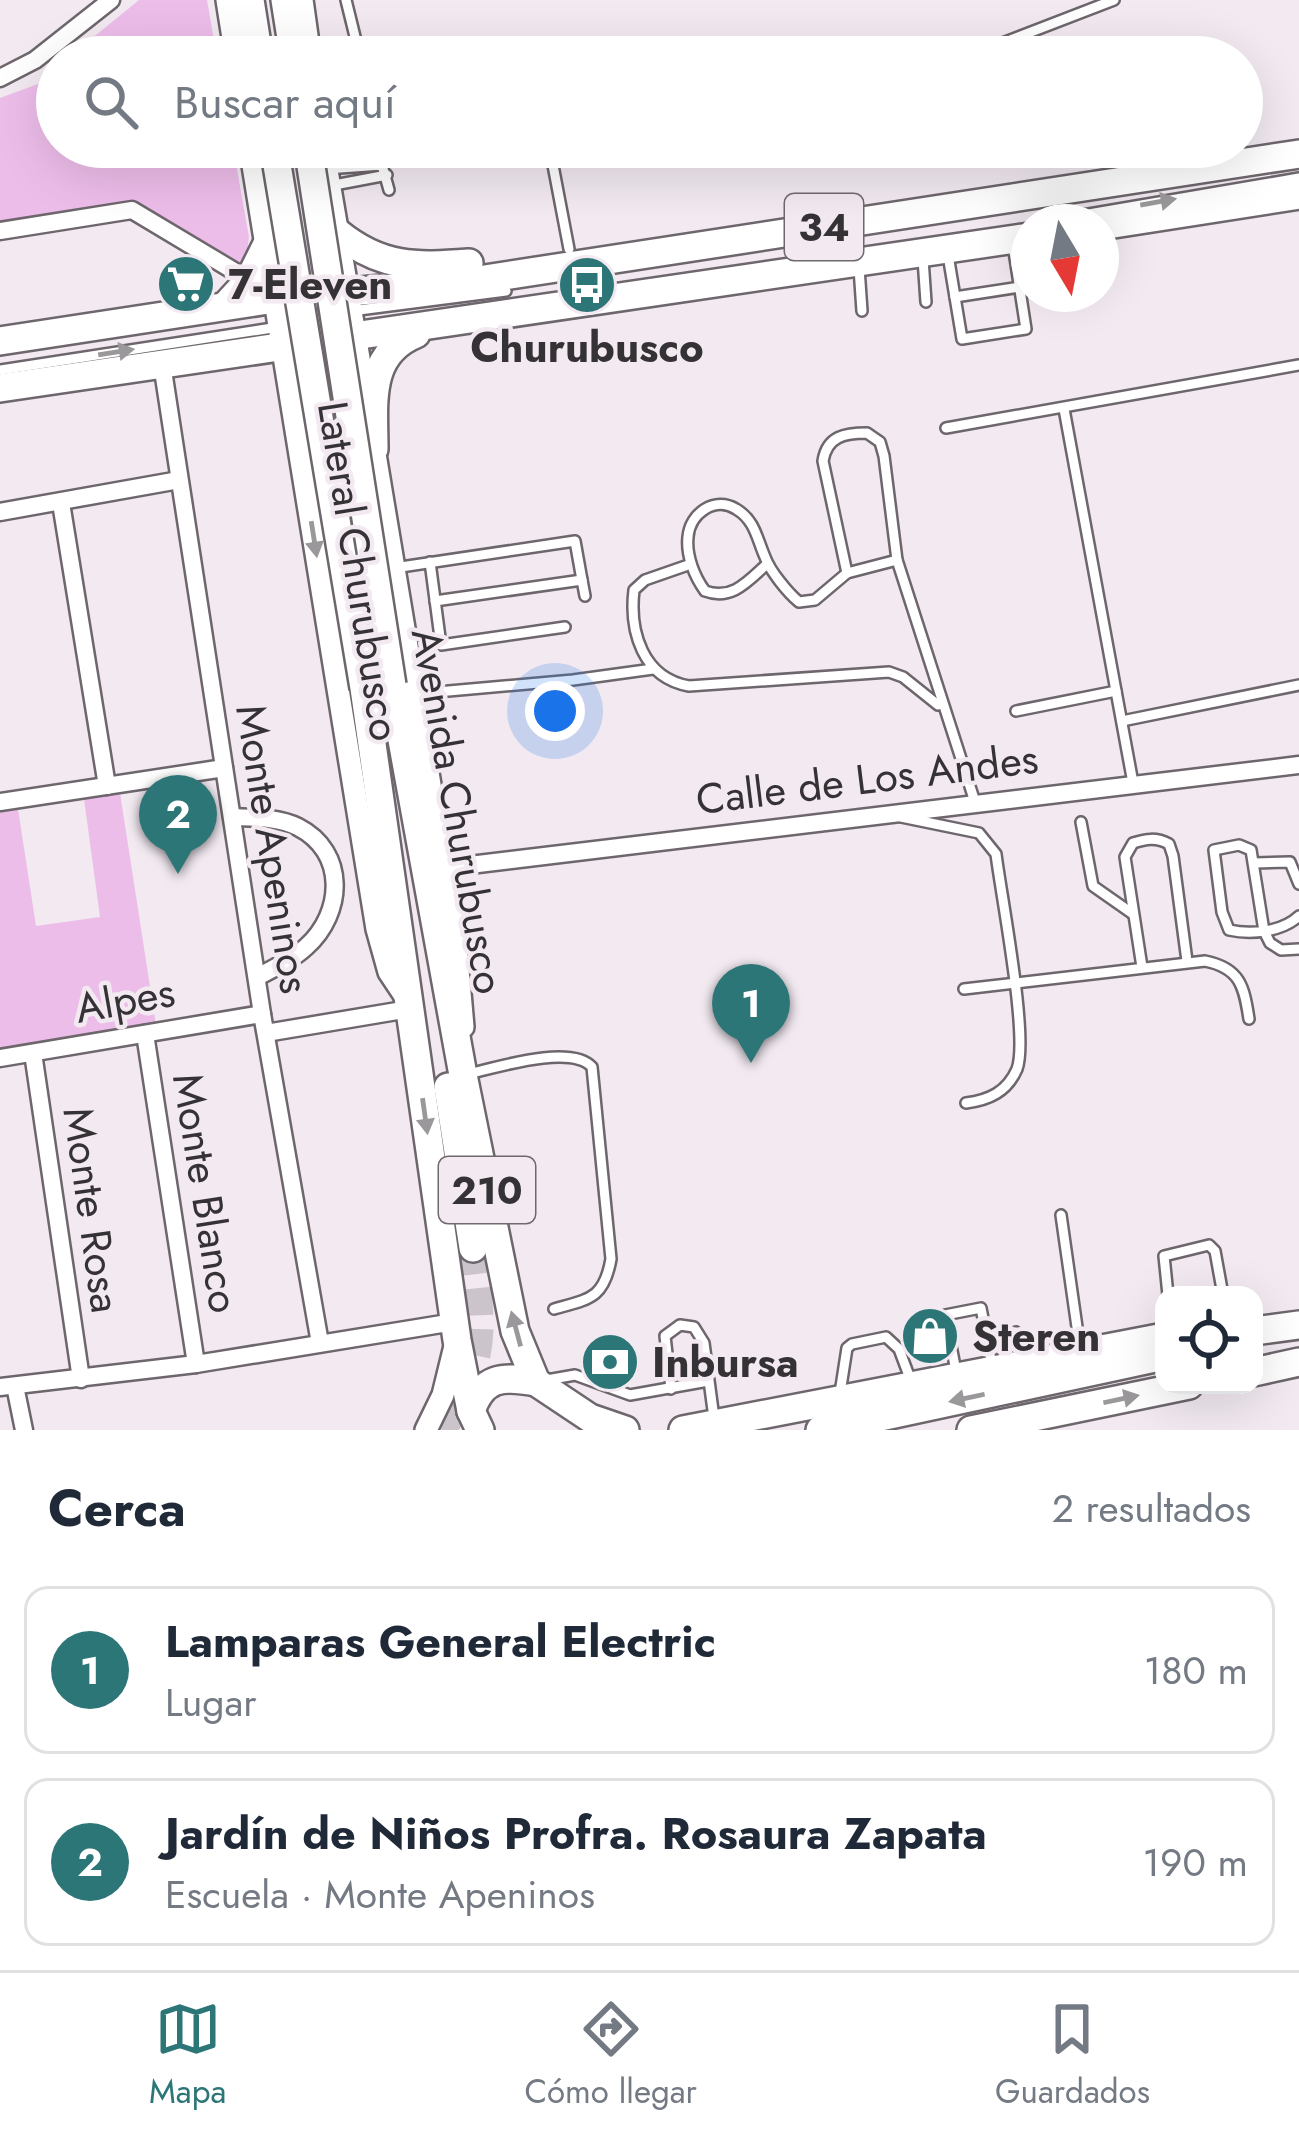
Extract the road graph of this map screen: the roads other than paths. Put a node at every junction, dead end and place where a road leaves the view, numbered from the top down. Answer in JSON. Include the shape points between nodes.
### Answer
{"nodes":[{"id":1,"x":111,"y":0,"type":"edge"},
{"id":2,"x":227,"y":0,"type":"edge"},
{"id":3,"x":250,"y":0,"type":"edge"},
{"id":4,"x":286,"y":0,"type":"edge"},
{"id":5,"x":302,"y":0,"type":"edge"},
{"id":6,"x":346,"y":0,"type":"edge"},
{"id":7,"x":1114,"y":0,"type":"edge"},
{"id":8,"x":65,"y":36,"type":"edge"},
{"id":9,"x":233,"y":36,"type":"edge"},
{"id":10,"x":256,"y":36,"type":"edge"},
{"id":11,"x":291,"y":36,"type":"edge"},
{"id":12,"x":307,"y":36,"type":"edge"},
{"id":13,"x":355,"y":36,"type":"edge"},
{"id":14,"x":1021,"y":36,"type":"edge"},
{"id":15,"x":36,"y":59,"type":"edge"},
{"id":16,"x":0,"y":78,"type":"edge"},
{"id":17,"x":1299,"y":159,"type":"edge"},
{"id":18,"x":1263,"y":164,"type":"edge"},
{"id":19,"x":1263,"y":165,"type":"edge"},
{"id":20,"x":257,"y":168,"type":"edge"},
{"id":21,"x":270,"y":168,"type":"edge"},
{"id":22,"x":310,"y":168,"type":"edge"},
{"id":23,"x":310,"y":168,"type":"edge"},
{"id":24,"x":323,"y":168,"type":"edge"},
{"id":25,"x":323,"y":168,"type":"edge"},
{"id":26,"x":352,"y":168,"type":"edge"},
{"id":27,"x":385,"y":168,"type":"edge"},
{"id":28,"x":554,"y":168,"type":"edge"},
{"id":29,"x":1233,"y":168,"type":"edge"},
{"id":30,"x":1245,"y":168,"type":"edge"},
{"id":31,"x":387,"y":175,"type":"junction"},
{"id":32,"x":1299,"y":178,"type":"edge"},
{"id":33,"x":388,"y":190,"type":"dead end"},
{"id":34,"x":265,"y":191,"type":"junction"},
{"id":35,"x":1299,"y":195,"type":"edge"},
{"id":36,"x":1026,"y":196,"type":"junction"},
{"id":37,"x":1119,"y":209,"type":"edge"},
{"id":38,"x":1119,"y":223,"type":"edge"},
{"id":39,"x":0,"y":231,"type":"edge"},
{"id":40,"x":338,"y":233,"type":"junction"},
{"id":41,"x":1011,"y":236,"type":"edge"},
{"id":42,"x":1011,"y":236,"type":"edge"},
{"id":43,"x":266,"y":246,"type":"junction"},
{"id":44,"x":569,"y":249,"type":"junction"},
{"id":45,"x":935,"y":251,"type":"junction"},
{"id":46,"x":697,"y":260,"type":"dead end"},
{"id":47,"x":859,"y":262,"type":"junction"},
{"id":48,"x":249,"y":280,"type":"junction"},
{"id":49,"x":654,"y":284,"type":"dead end"},
{"id":50,"x":1011,"y":287,"type":"edge"},
{"id":51,"x":506,"y":291,"type":"dead end"},
{"id":52,"x":955,"y":297,"type":"junction"},
{"id":53,"x":926,"y":302,"type":"dead end"},
{"id":54,"x":226,"y":305,"type":"junction"},
{"id":55,"x":508,"y":306,"type":"dead end"},
{"id":56,"x":862,"y":311,"type":"dead end"},
{"id":57,"x":1023,"y":312,"type":"edge"},
{"id":58,"x":349,"y":315,"type":"junction"},
{"id":59,"x":278,"y":321,"type":"junction"},
{"id":60,"x":433,"y":327,"type":"junction"},
{"id":61,"x":0,"y":341,"type":"edge"},
{"id":62,"x":0,"y":353,"type":"edge"},
{"id":63,"x":162,"y":364,"type":"junction"},
{"id":64,"x":1299,"y":365,"type":"edge"},
{"id":65,"x":0,"y":370,"type":"edge"},
{"id":66,"x":0,"y":388,"type":"edge"},
{"id":67,"x":365,"y":389,"type":"junction"},
{"id":68,"x":292,"y":401,"type":"junction"},
{"id":69,"x":1064,"y":409,"type":"junction"},
{"id":70,"x":946,"y":428,"type":"dead end"},
{"id":71,"x":374,"y":449,"type":"junction"},
{"id":72,"x":302,"y":461,"type":"junction"},
{"id":73,"x":179,"y":480,"type":"junction"},
{"id":74,"x":61,"y":503,"type":"junction"},
{"id":75,"x":0,"y":512,"type":"edge"},
{"id":76,"x":897,"y":560,"type":"junction"},
{"id":77,"x":430,"y":562,"type":"junction"},
{"id":78,"x":766,"y":563,"type":"junction"},
{"id":79,"x":691,"y":564,"type":"junction"},
{"id":80,"x":394,"y":568,"type":"junction"},
{"id":81,"x":847,"y":573,"type":"junction"},
{"id":82,"x":582,"y":580,"type":"junction"},
{"id":83,"x":585,"y":596,"type":"dead end"},
{"id":84,"x":435,"y":601,"type":"junction"},
{"id":85,"x":565,"y":627,"type":"dead end"},
{"id":86,"x":653,"y":669,"type":"junction"},
{"id":87,"x":1299,"y":685,"type":"edge"},
{"id":88,"x":390,"y":689,"type":"junction"},
{"id":89,"x":1116,"y":691,"type":"junction"},
{"id":90,"x":942,"y":709,"type":"junction"},
{"id":91,"x":1016,"y":712,"type":"dead end"},
{"id":92,"x":1122,"y":721,"type":"junction"},
{"id":93,"x":1299,"y":765,"type":"edge"},
{"id":94,"x":224,"y":768,"type":"junction"},
{"id":95,"x":1133,"y":783,"type":"junction"},
{"id":96,"x":107,"y":786,"type":"junction"},
{"id":97,"x":0,"y":802,"type":"edge"},
{"id":98,"x":975,"y":802,"type":"junction"},
{"id":99,"x":890,"y":813,"type":"junction"},
{"id":100,"x":232,"y":817,"type":"junction"},
{"id":101,"x":1081,"y":822,"type":"dead end"},
{"id":102,"x":1255,"y":863,"type":"junction"},
{"id":103,"x":445,"y":868,"type":"junction"},
{"id":104,"x":368,"y":873,"type":"junction"},
{"id":105,"x":335,"y":879,"type":"junction"},
{"id":106,"x":1299,"y":884,"type":"edge"},
{"id":107,"x":429,"y":894,"type":"junction"},
{"id":108,"x":1134,"y":914,"type":"junction"},
{"id":109,"x":1299,"y":916,"type":"edge"},
{"id":110,"x":1264,"y":931,"type":"junction"},
{"id":111,"x":1299,"y":949,"type":"edge"},
{"id":112,"x":1187,"y":961,"type":"junction"},
{"id":113,"x":1142,"y":967,"type":"junction"},
{"id":114,"x":257,"y":977,"type":"junction"},
{"id":115,"x":1013,"y":981,"type":"junction"},
{"id":116,"x":964,"y":989,"type":"dead end"},
{"id":117,"x":408,"y":1005,"type":"junction"},
{"id":118,"x":262,"y":1014,"type":"junction"},
{"id":119,"x":1249,"y":1019,"type":"dead end"},
{"id":120,"x":266,"y":1033,"type":"junction"},
{"id":121,"x":145,"y":1034,"type":"junction"},
{"id":122,"x":33,"y":1053,"type":"junction"},
{"id":123,"x":0,"y":1058,"type":"edge"},
{"id":124,"x":461,"y":1066,"type":"junction"},
{"id":125,"x":966,"y":1103,"type":"dead end"},
{"id":126,"x":1061,"y":1215,"type":"dead end"},
{"id":127,"x":473,"y":1248,"type":"tunnel mouth"},
{"id":128,"x":1167,"y":1286,"type":"edge"},
{"id":129,"x":1221,"y":1286,"type":"edge"},
{"id":130,"x":554,"y":1309,"type":"dead end"},
{"id":131,"x":1299,"y":1325,"type":"edge"},
{"id":132,"x":456,"y":1330,"type":"junction"},
{"id":133,"x":1263,"y":1331,"type":"edge"},
{"id":134,"x":1016,"y":1332,"type":"dead end"},
{"id":135,"x":986,"y":1338,"type":"junction"},
{"id":136,"x":1155,"y":1339,"type":"edge"},
{"id":137,"x":320,"y":1343,"type":"junction"},
{"id":138,"x":1080,"y":1353,"type":"junction"},
{"id":139,"x":1155,"y":1358,"type":"edge"},
{"id":140,"x":1299,"y":1363,"type":"edge"},
{"id":141,"x":196,"y":1364,"type":"junction"},
{"id":142,"x":993,"y":1370,"type":"junction"},
{"id":143,"x":1263,"y":1370,"type":"edge"},
{"id":144,"x":957,"y":1377,"type":"junction"},
{"id":145,"x":81,"y":1379,"type":"junction"},
{"id":146,"x":708,"y":1381,"type":"junction"},
{"id":147,"x":536,"y":1382,"type":"junction"},
{"id":148,"x":8,"y":1386,"type":"edge"},
{"id":149,"x":913,"y":1386,"type":"junction"},
{"id":150,"x":671,"y":1389,"type":"junction"},
{"id":151,"x":1155,"y":1393,"type":"edge"},
{"id":152,"x":839,"y":1399,"type":"junction"},
{"id":153,"x":476,"y":1421,"type":"edge"},
{"id":154,"x":715,"y":1423,"type":"junction"},
{"id":155,"x":1017,"y":1425,"type":"edge"},
{"id":156,"x":24,"y":1430,"type":"edge"},
{"id":157,"x":426,"y":1430,"type":"edge"},
{"id":158,"x":625,"y":1430,"type":"edge"},
{"id":159,"x":683,"y":1430,"type":"edge"},
{"id":160,"x":823,"y":1430,"type":"edge"},
{"id":161,"x":971,"y":1430,"type":"edge"}],
"edges":[{"from":1,"to":8,"type":"street"},
{"from":2,"to":9,"type":"street"},
{"from":3,"to":10,"type":"main road"},
{"from":4,"to":11,"type":"main road"},
{"from":5,"to":12,"type":"street"},
{"from":6,"to":13,"type":"lane"},
{"from":7,"to":14,"type":"lane"},
{"from":15,"to":16,"type":"street"},
{"from":17,"to":18,"type":"main road","number":"34"},
{"from":17,"to":19,"type":"lane"},
{"from":20,"to":34,"type":"street","name":"Lateral Churubusco"},
{"from":21,"to":34,"type":"main road","name":"Avenida Churubusco","number":"210","bridge":true},
{"from":22,"to":34,"type":"lane"},
{"from":23,"to":34,"type":"lane"},
{"from":24,"to":40,"type":"street","name":"Lateral Churubusco"},
{"from":25,"to":58,"type":"main road","name":"Avenida Churubusco","number":"210","bridge":true},
{"from":26,"to":31,"type":"lane"},
{"from":27,"to":31,"type":"lane"},
{"from":28,"to":44,"type":"lane"},
{"from":29,"to":36,"type":"main road","number":"34"},
{"from":30,"to":46,"type":"lane"},
{"from":31,"to":33,"type":"lane"},
{"from":37,"to":32,"type":"lane","one_way":true},
{"from":34,"to":43,"type":"street","name":"Lateral Churubusco"},
{"from":34,"to":88,"type":"main road","name":"Avenida Churubusco","number":"210","bridge":true},
{"from":35,"to":38,"type":"main road"},
{"from":36,"to":44,"type":"main road","via":[[884,200]]},
{"from":36,"to":58,"type":"main road","number":"34","via":[[478,280]]},
{"from":39,"to":48,"type":"street","via":[[132,210]]},
{"from":40,"to":44,"type":"main road","via":[[378,260],[409,265]]},
{"from":40,"to":58,"type":"street","name":"Lateral Churubusco"},
{"from":41,"to":45,"type":"main road","number":"34"},
{"from":42,"to":49,"type":"lane"},
{"from":43,"to":48,"type":"main road"},
{"from":43,"to":59,"type":"street","name":"Lateral Churubusco"},
{"from":45,"to":47,"type":"main road","number":"34"},
{"from":45,"to":52,"type":"lane"},
{"from":45,"to":53,"type":"lane"},
{"from":47,"to":56,"type":"lane"},
{"from":47,"to":60,"type":"main road","number":"34"},
{"from":48,"to":54,"type":"main road"},
{"from":50,"to":52,"type":"lane"},
{"from":51,"to":58,"type":"lane"},
{"from":52,"to":57,"type":"lane","via":[[962,339],[1026,329]]},
{"from":54,"to":59,"type":"main road","number":"34"},
{"from":54,"to":61,"type":"main road","number":"34"},
{"from":55,"to":58,"type":"lane"},
{"from":58,"to":59,"type":"main road","number":"34"},
{"from":58,"to":59,"type":"main road","number":"34"},
{"from":58,"to":60,"type":"main road","number":"34"},
{"from":58,"to":67,"type":"street","name":"Lateral Churubusco"},
{"from":58,"to":88,"type":"main road","name":"Avenida Churubusco","number":"210","bridge":true},
{"from":59,"to":62,"type":"lane"},
{"from":59,"to":63,"type":"main road","number":"34"},
{"from":65,"to":59,"type":"lane","one_way":true},
{"from":59,"to":68,"type":"street","name":"Lateral Churubusco"},
{"from":60,"to":71,"type":"main road","via":[[400,340],[377,369]]},
{"from":63,"to":66,"type":"main road","number":"34"},
{"from":63,"to":73,"type":"street","name":"Monte Apeninos"},
{"from":64,"to":69,"type":"lane"},
{"from":67,"to":68,"type":"street"},
{"from":67,"to":71,"type":"street","name":"Lateral Churubusco"},
{"from":68,"to":72,"type":"street","name":"Lateral Churubusco"},
{"from":69,"to":70,"type":"lane"},
{"from":69,"to":89,"type":"lane"},
{"from":71,"to":72,"type":"street"},
{"from":71,"to":80,"type":"street","name":"Lateral Churubusco"},
{"from":72,"to":104,"type":"street","name":"Lateral Churubusco","one_way":true},
{"from":73,"to":74,"type":"street"},
{"from":73,"to":94,"type":"street","name":"Monte Apeninos"},
{"from":74,"to":75,"type":"street"},
{"from":74,"to":96,"type":"street"},
{"from":76,"to":81,"type":"lane"},
{"from":76,"to":81,"type":"lane","via":[[880,442],[850,433],[828,444],[823,461]]},
{"from":76,"to":90,"type":"lane"},
{"from":77,"to":80,"type":"lane"},
{"from":77,"to":82,"type":"lane","via":[[575,541]]},
{"from":77,"to":84,"type":"lane"},
{"from":78,"to":79,"type":"lane","via":[[720,595],[705,591]]},
{"from":78,"to":79,"type":"lane","via":[[753,524],[722,504],[707,506],[690,527]]},
{"from":78,"to":81,"type":"lane","via":[[804,603]]},
{"from":79,"to":86,"type":"lane","via":[[634,590],[634,618]]},
{"from":80,"to":88,"type":"street","name":"Lateral Churubusco"},
{"from":82,"to":83,"type":"lane"},
{"from":82,"to":84,"type":"lane"},
{"from":84,"to":85,"type":"lane","via":[[441,645]]},
{"from":86,"to":88,"type":"lane"},
{"from":86,"to":90,"type":"lane","via":[[688,686],[889,672]]},
{"from":87,"to":92,"type":"lane"},
{"from":88,"to":103,"type":"street","name":"Lateral Churubusco"},
{"from":88,"to":107,"type":"main road","name":"Avenida Churubusco","number":"210"},
{"from":88,"to":117,"type":"main road","name":"Avenida Churubusco","number":"210"},
{"from":89,"to":91,"type":"lane"},
{"from":89,"to":92,"type":"lane"},
{"from":90,"to":98,"type":"lane"},
{"from":92,"to":95,"type":"lane"},
{"from":93,"to":95,"type":"street","name":"Calle de Los Andes"},
{"from":94,"to":96,"type":"street"},
{"from":94,"to":100,"type":"street","name":"Monte Apeninos"},
{"from":95,"to":98,"type":"street","name":"Calle de Los Andes"},
{"from":96,"to":97,"type":"street"},
{"from":98,"to":99,"type":"street","name":"Calle de Los Andes"},
{"from":99,"to":103,"type":"street","name":"Calle de Los Andes"},
{"from":99,"to":115,"type":"lane","via":[[979,832],[993,846]]},
{"from":100,"to":105,"type":"street","via":[[295,825],[322,846]]},
{"from":100,"to":114,"type":"street","name":"Monte Apeninos"},
{"from":101,"to":108,"type":"lane","via":[[1093,886]]},
{"from":102,"to":106,"type":"lane","via":[[1290,862]]},
{"from":102,"to":110,"type":"lane"},
{"from":102,"to":110,"type":"lane","via":[[1246,847],[1214,850],[1225,925]]},
{"from":103,"to":124,"type":"street","name":"Lateral Churubusco","via":[[465,1016]]},
{"from":104,"to":105,"type":"street"},
{"from":104,"to":117,"type":"street","name":"Lateral Churubusco","via":[[385,961]]},
{"from":105,"to":114,"type":"street","via":[[320,932]]},
{"from":107,"to":124,"type":"main road","name":"Avenida Churubusco","number":"210"},
{"from":107,"to":127,"type":"main road","via":[[424,939]]},
{"from":108,"to":112,"type":"lane","via":[[1125,857],[1132,843],[1158,839],[1173,856]]},
{"from":108,"to":113,"type":"lane"},
{"from":109,"to":110,"type":"lane"},
{"from":110,"to":111,"type":"lane","via":[[1275,947]]},
{"from":112,"to":113,"type":"lane"},
{"from":112,"to":119,"type":"lane","via":[[1219,964],[1239,977]]},
{"from":113,"to":115,"type":"lane"},
{"from":114,"to":118,"type":"street","name":"Monte Apeninos"},
{"from":115,"to":116,"type":"lane"},
{"from":115,"to":125,"type":"lane","via":[[1016,1071],[996,1096]]},
{"from":117,"to":120,"type":"street"},
{"from":117,"to":132,"type":"main road","name":"Avenida Churubusco","number":"210","one_way":true},
{"from":118,"to":120,"type":"street","name":"Monte Apeninos"},
{"from":118,"to":121,"type":"street","name":"Alpes"},
{"from":120,"to":137,"type":"street","name":"Monte Apeninos"},
{"from":121,"to":122,"type":"street","name":"Alpes"},
{"from":121,"to":141,"type":"street","name":"Monte Blanco"},
{"from":122,"to":123,"type":"street","name":"Alpes"},
{"from":122,"to":145,"type":"street","name":"Monte Rosa"},
{"from":124,"to":130,"type":"lane","via":[[562,1056],[592,1067],[608,1280],[589,1299]]},
{"from":147,"to":124,"type":"main road","name":"Avenida Churubusco","number":"210","one_way":true,"via":[[515,1331]]},
{"from":126,"to":138,"type":"lane"},
{"from":128,"to":129,"type":"lane","via":[[1164,1256],[1209,1245]]},
{"from":131,"to":133,"type":"main road"},
{"from":132,"to":137,"type":"street"},
{"from":132,"to":153,"type":"main road","name":"Avenida Churubusco","number":"210"},
{"from":132,"to":157,"type":"street","via":[[443,1395]]},
{"from":134,"to":135,"type":"lane"},
{"from":135,"to":142,"type":"lane"},
{"from":135,"to":144,"type":"lane","via":[[981,1308],[945,1315]]},
{"from":136,"to":138,"type":"main road"},
{"from":137,"to":141,"type":"street"},
{"from":138,"to":142,"type":"main road"},
{"from":139,"to":160,"type":"main road","one_way":true},
{"from":140,"to":143,"type":"main road"},
{"from":141,"to":145,"type":"street"},
{"from":142,"to":144,"type":"main road"},
{"from":144,"to":149,"type":"main road"},
{"from":145,"to":148,"type":"street"},
{"from":146,"to":150,"type":"lane"},
{"from":146,"to":150,"type":"lane","via":[[702,1336],[680,1325],[665,1336]]},
{"from":146,"to":154,"type":"lane"},
{"from":147,"to":150,"type":"lane","via":[[575,1375],[630,1395]]},
{"from":147,"to":153,"type":"main road","via":[[491,1381],[479,1393]]},
{"from":147,"to":158,"type":"main road","via":[[590,1418]]},
{"from":148,"to":156,"type":"street"},
{"from":149,"to":152,"type":"main road"},
{"from":149,"to":152,"type":"lane","via":[[899,1348],[886,1337],[851,1343]]},
{"from":155,"to":151,"type":"main road","one_way":true},
{"from":152,"to":154,"type":"main road"},
{"from":154,"to":159,"type":"main road"},
{"from":155,"to":161,"type":"main road"}]}
